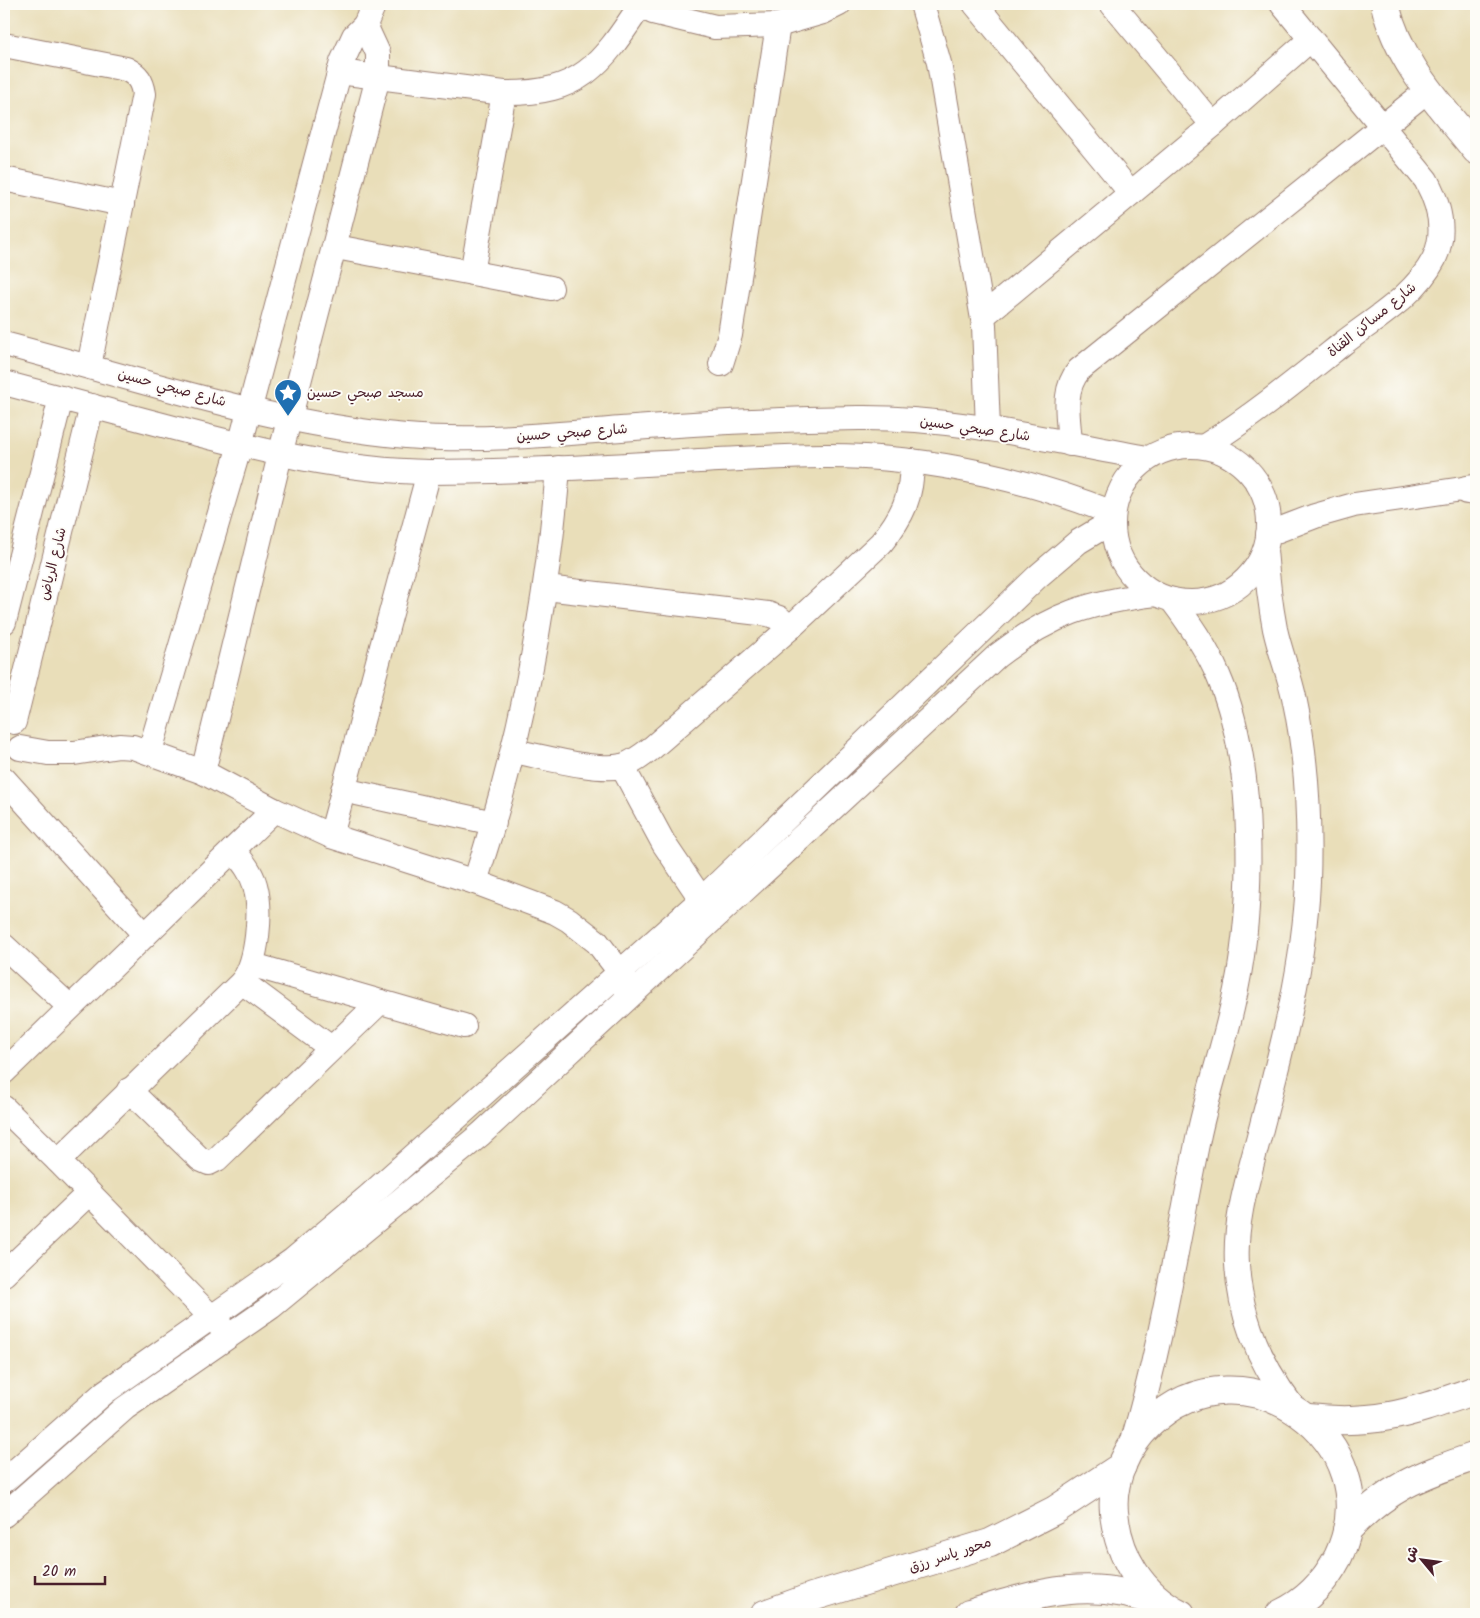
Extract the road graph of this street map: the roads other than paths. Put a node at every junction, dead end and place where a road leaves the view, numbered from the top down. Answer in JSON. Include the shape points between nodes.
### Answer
{"nodes":[{"id":1,"x":374,"y":4,"type":"edge"},
{"id":2,"x":839,"y":4,"type":"edge"},
{"id":3,"x":922,"y":4,"type":"edge"},
{"id":4,"x":975,"y":4,"type":"edge"},
{"id":5,"x":1112,"y":4,"type":"edge"},
{"id":6,"x":1282,"y":4,"type":"edge"},
{"id":7,"x":1384,"y":4,"type":"edge"},
{"id":8,"x":639,"y":5,"type":"edge"},
{"id":9,"x":778,"y":25,"type":"junction"},
{"id":10,"x":365,"y":26,"type":"junction"},
{"id":11,"x":1311,"y":39,"type":"junction"},
{"id":12,"x":4,"y":44,"type":"edge"},
{"id":13,"x":339,"y":72,"type":"junction"},
{"id":14,"x":378,"y":77,"type":"junction"},
{"id":15,"x":1428,"y":90,"type":"junction"},
{"id":16,"x":504,"y":93,"type":"junction"},
{"id":17,"x":1213,"y":125,"type":"junction"},
{"id":18,"x":1382,"y":127,"type":"junction"},
{"id":19,"x":1476,"y":150,"type":"edge"},
{"id":20,"x":4,"y":179,"type":"edge"},
{"id":21,"x":1130,"y":193,"type":"junction"},
{"id":22,"x":122,"y":204,"type":"junction"},
{"id":23,"x":336,"y":247,"type":"junction"},
{"id":24,"x":472,"y":273,"type":"junction"},
{"id":25,"x":551,"y":288,"type":"dead end"},
{"id":26,"x":983,"y":316,"type":"junction"},
{"id":27,"x":4,"y":344,"type":"edge"},
{"id":28,"x":721,"y":364,"type":"dead end"},
{"id":29,"x":89,"y":366,"type":"junction"},
{"id":30,"x":4,"y":383,"type":"edge"},
{"id":31,"x":61,"y":398,"type":"junction"},
{"id":32,"x":92,"y":406,"type":"junction"},
{"id":33,"x":250,"y":410,"type":"junction"},
{"id":34,"x":291,"y":418,"type":"junction"},
{"id":35,"x":988,"y":429,"type":"junction"},
{"id":36,"x":1070,"y":444,"type":"junction"},
{"id":37,"x":240,"y":445,"type":"junction"},
{"id":38,"x":1205,"y":446,"type":"junction"},
{"id":39,"x":280,"y":454,"type":"junction"},
{"id":40,"x":1147,"y":458,"type":"junction"},
{"id":41,"x":912,"y":461,"type":"junction"},
{"id":42,"x":558,"y":468,"type":"junction"},
{"id":43,"x":429,"y":472,"type":"junction"},
{"id":44,"x":1473,"y":489,"type":"edge"},
{"id":45,"x":1113,"y":517,"type":"junction"},
{"id":46,"x":1267,"y":542,"type":"junction"},
{"id":47,"x":546,"y":588,"type":"junction"},
{"id":48,"x":1164,"y":597,"type":"junction"},
{"id":49,"x":4,"y":622,"type":"edge"},
{"id":50,"x":790,"y":628,"type":"junction"},
{"id":51,"x":9,"y":717,"type":"edge"},
{"id":52,"x":20,"y":748,"type":"junction"},
{"id":53,"x":150,"y":751,"type":"junction"},
{"id":54,"x":514,"y":751,"type":"junction"},
{"id":55,"x":622,"y":766,"type":"junction"},
{"id":56,"x":4,"y":771,"type":"edge"},
{"id":57,"x":203,"y":772,"type":"junction"},
{"id":58,"x":4,"y":779,"type":"edge"},
{"id":59,"x":343,"y":790,"type":"junction"},
{"id":60,"x":274,"y":810,"type":"junction"},
{"id":61,"x":494,"y":823,"type":"junction"},
{"id":62,"x":331,"y":836,"type":"junction"},
{"id":63,"x":233,"y":850,"type":"junction"},
{"id":64,"x":475,"y":882,"type":"junction"},
{"id":65,"x":701,"y":900,"type":"junction"},
{"id":66,"x":715,"y":919,"type":"junction"},
{"id":67,"x":145,"y":935,"type":"junction"},
{"id":68,"x":4,"y":946,"type":"edge"},
{"id":69,"x":620,"y":972,"type":"junction"},
{"id":70,"x":247,"y":974,"type":"junction"},
{"id":71,"x":629,"y":998,"type":"junction"},
{"id":72,"x":380,"y":1002,"type":"junction"},
{"id":73,"x":70,"y":1007,"type":"junction"},
{"id":74,"x":464,"y":1026,"type":"dead end"},
{"id":75,"x":331,"y":1048,"type":"junction"},
{"id":76,"x":4,"y":1072,"type":"edge"},
{"id":77,"x":129,"y":1090,"type":"junction"},
{"id":78,"x":6,"y":1114,"type":"edge"},
{"id":79,"x":58,"y":1161,"type":"junction"},
{"id":80,"x":89,"y":1192,"type":"junction"},
{"id":81,"x":4,"y":1274,"type":"edge"},
{"id":82,"x":212,"y":1318,"type":"junction"},
{"id":83,"x":230,"y":1337,"type":"junction"},
{"id":84,"x":1476,"y":1390,"type":"edge"},
{"id":85,"x":1300,"y":1412,"type":"junction"},
{"id":86,"x":1476,"y":1456,"type":"edge"},
{"id":87,"x":1126,"y":1457,"type":"junction"},
{"id":88,"x":4,"y":1481,"type":"edge"},
{"id":89,"x":4,"y":1515,"type":"edge"},
{"id":90,"x":1347,"y":1530,"type":"junction"},
{"id":91,"x":1176,"y":1612,"type":"edge"},
{"id":92,"x":764,"y":1614,"type":"edge"},
{"id":93,"x":969,"y":1614,"type":"edge"},
{"id":94,"x":1280,"y":1614,"type":"edge"}],
"edges":[{"from":1,"to":10,"type":"street"},
{"from":2,"to":9,"type":"street"},
{"from":3,"to":26,"type":"street","via":[[939,63]]},
{"from":4,"to":21,"type":"street"},
{"from":5,"to":17,"type":"street"},
{"from":6,"to":11,"type":"street","name":"شارع مساكن القناة"},
{"from":7,"to":15,"type":"main road","via":[[1404,57]]},
{"from":8,"to":9,"type":"street","via":[[653,12],[715,27]]},
{"from":8,"to":16,"type":"street","via":[[609,52],[592,68],[551,89]]},
{"from":9,"to":28,"type":"street","via":[[730,335]]},
{"from":10,"to":13,"type":"street","via":[[347,48]]},
{"from":10,"to":14,"type":"street","via":[[378,53]]},
{"from":11,"to":17,"type":"street"},
{"from":11,"to":18,"type":"street","name":"شارع مساكن القناة"},
{"from":12,"to":22,"type":"street","via":[[126,69],[142,83],[144,94]]},
{"from":13,"to":14,"type":"street"},
{"from":13,"to":33,"type":"street"},
{"from":14,"to":16,"type":"street"},
{"from":14,"to":23,"type":"street"},
{"from":15,"to":18,"type":"street"},
{"from":15,"to":19,"type":"main road"},
{"from":16,"to":24,"type":"street"},
{"from":17,"to":21,"type":"street"},
{"from":18,"to":36,"type":"street","via":[[1079,370],[1072,378],[1067,399]]},
{"from":18,"to":38,"type":"street","name":"شارع مساكن القناة","via":[[1426,180],[1435,197],[1440,238],[1434,258],[1410,291],[1242,423]]},
{"from":20,"to":22,"type":"street"},
{"from":21,"to":26,"type":"street"},
{"from":22,"to":29,"type":"street"},
{"from":23,"to":24,"type":"street"},
{"from":23,"to":34,"type":"street"},
{"from":24,"to":25,"type":"street"},
{"from":26,"to":35,"type":"street"},
{"from":27,"to":29,"type":"street","name":"شارع صبحي حسين"},
{"from":29,"to":33,"type":"street","name":"شارع صبحي حسين"},
{"from":30,"to":31,"type":"street"},
{"from":31,"to":32,"type":"street"},
{"from":31,"to":49,"type":"street"},
{"from":32,"to":37,"type":"street"},
{"from":32,"to":51,"type":"street","name":"شارع الرياض"},
{"from":33,"to":34,"type":"street","name":"شارع صبحي حسين"},
{"from":33,"to":37,"type":"street"},
{"from":34,"to":35,"type":"street","name":"شارع صبحي حسين","via":[[374,432],[451,438],[522,437],[723,422],[861,418]]},
{"from":34,"to":39,"type":"street"},
{"from":35,"to":36,"type":"street","name":"شارع صبحي حسين"},
{"from":36,"to":40,"type":"street","name":"شارع صبحي حسين"},
{"from":37,"to":39,"type":"street"},
{"from":37,"to":53,"type":"street"},
{"from":38,"to":40,"type":"street","via":[[1175,447]]},
{"from":38,"to":46,"type":"street","via":[[1221,451],[1249,470],[1259,484],[1269,517]]},
{"from":39,"to":43,"type":"street","via":[[335,464]]},
{"from":39,"to":57,"type":"street"},
{"from":40,"to":45,"type":"street","via":[[1124,482]]},
{"from":41,"to":42,"type":"street","via":[[822,455]]},
{"from":41,"to":45,"type":"street","via":[[1030,484]]},
{"from":41,"to":50,"type":"street","via":[[909,499],[893,528],[881,544]]},
{"from":42,"to":43,"type":"street"},
{"from":42,"to":47,"type":"street"},
{"from":43,"to":59,"type":"street"},
{"from":44,"to":46,"type":"street","via":[[1354,505],[1315,516]]},
{"from":45,"to":48,"type":"street","via":[[1114,539],[1129,572],[1141,585]]},
{"from":45,"to":65,"type":"street","via":[[1078,542],[1023,590]]},
{"from":46,"to":48,"type":"street","via":[[1247,578],[1221,596],[1196,602]]},
{"from":46,"to":85,"type":"street","via":[[1275,627],[1294,696],[1302,742],[1308,883],[1292,1008],[1241,1210],[1237,1262],[1244,1314],[1252,1339],[1272,1378]]},
{"from":47,"to":50,"type":"street","via":[[768,614],[779,618]]},
{"from":47,"to":54,"type":"street"},
{"from":48,"to":66,"type":"street","via":[[1112,600],[1087,606],[1042,625],[1018,640]]},
{"from":48,"to":87,"type":"street","via":[[1206,649],[1236,734],[1246,818],[1246,910],[1233,1006],[1198,1136],[1156,1358]]},
{"from":50,"to":55,"type":"street","via":[[652,748]]},
{"from":51,"to":52,"type":"street","via":[[21,739]]},
{"from":52,"to":53,"type":"street","via":[[48,753],[74,753],[119,746]]},
{"from":52,"to":56,"type":"street","via":[[16,759]]},
{"from":53,"to":57,"type":"street"},
{"from":54,"to":55,"type":"street","via":[[602,767]]},
{"from":54,"to":61,"type":"street"},
{"from":55,"to":65,"type":"street","via":[[657,831]]},
{"from":57,"to":60,"type":"street"},
{"from":58,"to":67,"type":"street"},
{"from":59,"to":61,"type":"street"},
{"from":59,"to":62,"type":"street"},
{"from":60,"to":62,"type":"street"},
{"from":60,"to":63,"type":"street"},
{"from":61,"to":64,"type":"street"},
{"from":62,"to":64,"type":"street"},
{"from":63,"to":67,"type":"street"},
{"from":63,"to":70,"type":"street","via":[[246,866],[257,893],[256,948]]},
{"from":64,"to":69,"type":"street","via":[[540,905],[569,920],[597,942]]},
{"from":65,"to":66,"type":"street"},
{"from":65,"to":69,"type":"street"},
{"from":66,"to":71,"type":"street"},
{"from":67,"to":73,"type":"street"},
{"from":68,"to":73,"type":"street"},
{"from":69,"to":71,"type":"street"},
{"from":69,"to":82,"type":"street","via":[[332,1228]]},
{"from":70,"to":72,"type":"street"},
{"from":70,"to":75,"type":"street"},
{"from":70,"to":77,"type":"street"},
{"from":71,"to":83,"type":"street","via":[[481,1134]]},
{"from":72,"to":74,"type":"street"},
{"from":72,"to":75,"type":"street"},
{"from":73,"to":76,"type":"street"},
{"from":75,"to":77,"type":"street","via":[[217,1159],[209,1163],[200,1159]]},
{"from":77,"to":79,"type":"street"},
{"from":78,"to":79,"type":"street"},
{"from":79,"to":80,"type":"street"},
{"from":80,"to":81,"type":"street"},
{"from":80,"to":82,"type":"street"},
{"from":82,"to":83,"type":"street"},
{"from":82,"to":88,"type":"street","via":[[105,1392]]},
{"from":83,"to":89,"type":"street","via":[[125,1408]]},
{"from":84,"to":85,"type":"main road","via":[[1408,1414],[1382,1419],[1357,1422]]},
{"from":85,"to":87,"type":"main road","via":[[1254,1392],[1213,1392],[1174,1405],[1157,1417]]},
{"from":85,"to":90,"type":"main road","via":[[1330,1444],[1342,1469],[1348,1502]]},
{"from":86,"to":90,"type":"main road","via":[[1406,1483],[1366,1510]]},
{"from":87,"to":91,"type":"main road","via":[[1114,1507],[1120,1547],[1140,1582],[1154,1597]]},
{"from":87,"to":92,"type":"main road","name":"محور ياسر رزق","via":[[1055,1510],[990,1544]]},
{"from":90,"to":94,"type":"main road","via":[[1341,1550],[1320,1585],[1306,1599]]},
{"from":91,"to":93,"type":"main road","via":[[1125,1593],[1077,1588],[1029,1596]]}]}
